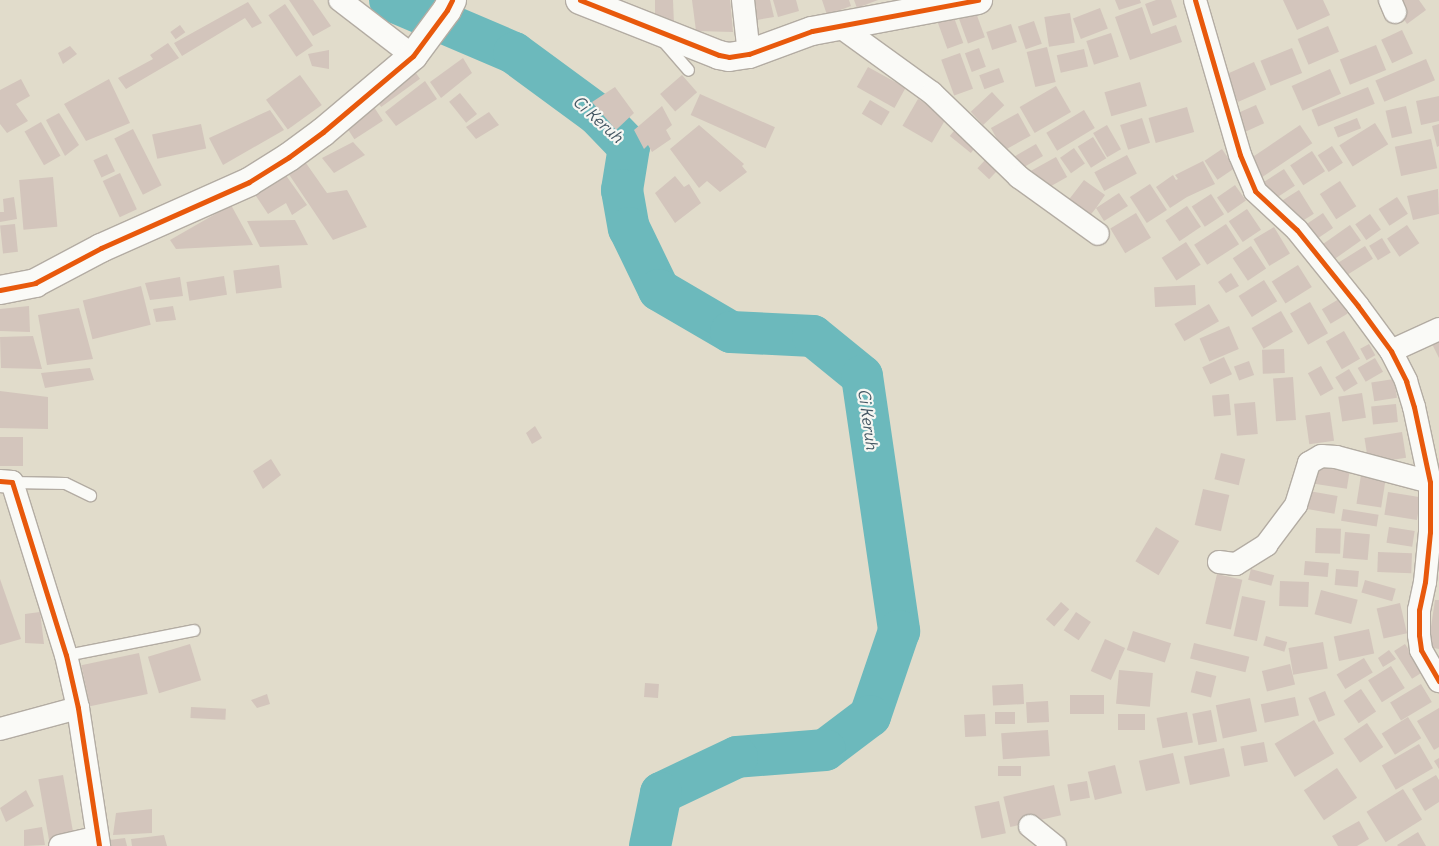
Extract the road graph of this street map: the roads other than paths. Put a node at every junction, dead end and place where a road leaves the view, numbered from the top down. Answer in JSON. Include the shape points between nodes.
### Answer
{"nodes":[{"id":1,"x":340,"y":0,"type":"edge"},
{"id":2,"x":580,"y":0,"type":"edge"},
{"id":3,"x":743,"y":0,"type":"edge"},
{"id":4,"x":978,"y":0,"type":"edge"},
{"id":5,"x":1195,"y":0,"type":"edge"},
{"id":6,"x":449,"y":5,"type":"edge"},
{"id":7,"x":838,"y":25,"type":"junction"},
{"id":8,"x":654,"y":29,"type":"junction"},
{"id":9,"x":418,"y":48,"type":"junction"},
{"id":10,"x":749,"y":54,"type":"junction"},
{"id":11,"x":688,"y":70,"type":"dead end"},
{"id":12,"x":1098,"y":234,"type":"dead end"},
{"id":13,"x":0,"y":290,"type":"edge"},
{"id":14,"x":1439,"y":328,"type":"edge"},
{"id":15,"x":1391,"y":351,"type":"junction"},
{"id":16,"x":1430,"y":428,"type":"edge"},
{"id":17,"x":6,"y":482,"type":"edge"},
{"id":18,"x":1430,"y":482,"type":"junction"},
{"id":19,"x":90,"y":495,"type":"dead end"},
{"id":20,"x":1434,"y":530,"type":"edge"},
{"id":21,"x":1219,"y":562,"type":"dead end"},
{"id":22,"x":1432,"y":583,"type":"edge"},
{"id":23,"x":194,"y":630,"type":"dead end"},
{"id":24,"x":66,"y":655,"type":"junction"},
{"id":25,"x":1433,"y":662,"type":"edge"},
{"id":26,"x":1439,"y":681,"type":"edge"},
{"id":27,"x":78,"y":708,"type":"junction"},
{"id":28,"x":0,"y":729,"type":"edge"},
{"id":29,"x":1030,"y":826,"type":"dead end"},
{"id":30,"x":97,"y":842,"type":"edge"},
{"id":31,"x":60,"y":846,"type":"edge"},
{"id":32,"x":1055,"y":846,"type":"edge"}],
"edges":[{"from":1,"to":9,"type":"street"},
{"from":2,"to":8,"type":"street"},
{"from":3,"to":10,"type":"street"},
{"from":4,"to":7,"type":"street"},
{"from":5,"to":15,"type":"street","via":[[1240,155],[1255,191],[1297,230]]},
{"from":6,"to":9,"type":"street"},
{"from":7,"to":10,"type":"street","via":[[812,30]]},
{"from":7,"to":12,"type":"street","via":[[932,93],[1019,178]]},
{"from":8,"to":10,"type":"street","via":[[719,55]]},
{"from":8,"to":11,"type":"lane"},
{"from":9,"to":13,"type":"street","via":[[323,132],[249,182],[101,248],[35,283]]},
{"from":14,"to":15,"type":"street"},
{"from":15,"to":16,"type":"street"},
{"from":16,"to":18,"type":"street"},
{"from":17,"to":19,"type":"lane","via":[[66,484]]},
{"from":17,"to":24,"type":"street"},
{"from":18,"to":20,"type":"street"},
{"from":18,"to":21,"type":"street","via":[[1336,457],[1321,456],[1309,463],[1296,505],[1266,545],[1236,564]]},
{"from":20,"to":22,"type":"street"},
{"from":22,"to":25,"type":"street","via":[[1419,610],[1419,635],[1421,650]]},
{"from":23,"to":24,"type":"lane"},
{"from":24,"to":27,"type":"street"},
{"from":25,"to":26,"type":"street"},
{"from":27,"to":28,"type":"street"},
{"from":27,"to":30,"type":"street"},
{"from":29,"to":32,"type":"street"},
{"from":30,"to":31,"type":"street"}]}
